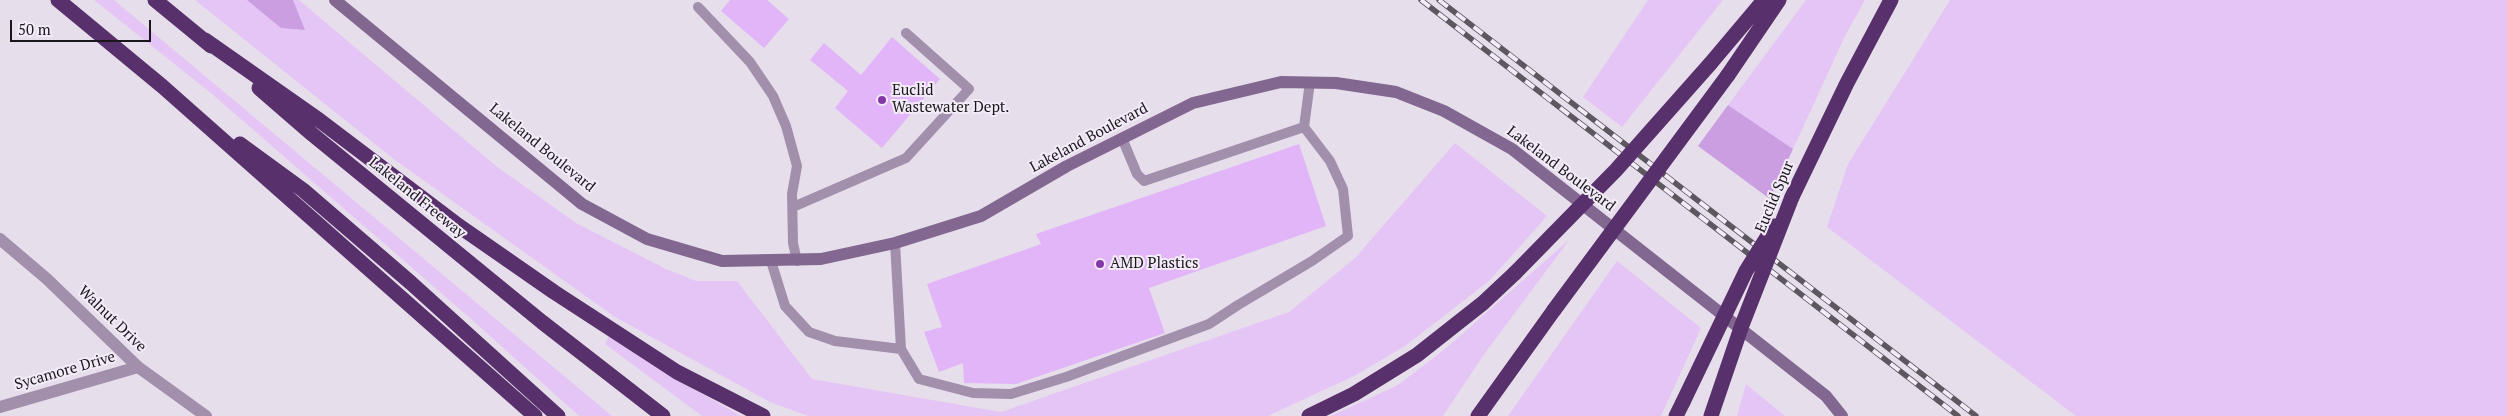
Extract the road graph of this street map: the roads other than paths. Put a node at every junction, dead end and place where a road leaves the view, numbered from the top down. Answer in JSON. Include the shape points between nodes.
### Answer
{"nodes":[{"id":1,"x":58,"y":0,"type":"edge"},
{"id":2,"x":156,"y":0,"type":"edge"},
{"id":3,"x":335,"y":0,"type":"edge"},
{"id":4,"x":1764,"y":0,"type":"edge"},
{"id":5,"x":1779,"y":0,"type":"edge"},
{"id":6,"x":1891,"y":0,"type":"edge"},
{"id":7,"x":698,"y":7,"type":"dead end"},
{"id":8,"x":906,"y":34,"type":"dead end"},
{"id":9,"x":205,"y":40,"type":"junction"},
{"id":10,"x":1310,"y":82,"type":"junction"},
{"id":11,"x":162,"y":86,"type":"junction"},
{"id":12,"x":1304,"y":127,"type":"junction"},
{"id":13,"x":1122,"y":138,"type":"junction"},
{"id":14,"x":1792,"y":197,"type":"junction"},
{"id":15,"x":793,"y":207,"type":"junction"},
{"id":16,"x":0,"y":239,"type":"edge"},
{"id":17,"x":895,"y":243,"type":"junction"},
{"id":18,"x":771,"y":261,"type":"junction"},
{"id":19,"x":797,"y":261,"type":"junction"},
{"id":20,"x":901,"y":349,"type":"junction"},
{"id":21,"x":138,"y":367,"type":"junction"},
{"id":22,"x":0,"y":407,"type":"edge"},
{"id":23,"x":1679,"y":409,"type":"edge"},
{"id":24,"x":206,"y":416,"type":"edge"},
{"id":25,"x":535,"y":416,"type":"edge"},
{"id":26,"x":558,"y":416,"type":"edge"},
{"id":27,"x":663,"y":416,"type":"edge"},
{"id":28,"x":762,"y":416,"type":"edge"},
{"id":29,"x":1309,"y":416,"type":"edge"},
{"id":30,"x":1478,"y":416,"type":"edge"},
{"id":31,"x":1711,"y":416,"type":"edge"},
{"id":32,"x":1842,"y":416,"type":"edge"}],
"edges":[{"from":1,"to":11,"type":"highway"},
{"from":2,"to":9,"type":"highway","name":"Lakeland Freeway"},
{"from":3,"to":18,"type":"street","name":"Lakeland Boulevard","via":[[582,204],[647,239],[722,261]]},
{"from":4,"to":29,"type":"highway","bridge":true,"via":[[1610,177],[1516,273],[1417,355],[1354,394]]},
{"from":5,"to":30,"type":"highway","bridge":true,"via":[[1728,75]]},
{"from":6,"to":14,"type":"highway","name":"Euclid Spur"},
{"from":7,"to":15,"type":"lane","via":[[750,62],[773,96],[786,126],[797,166]]},
{"from":8,"to":15,"type":"lane","via":[[969,89],[906,158]]},
{"from":9,"to":27,"type":"highway","name":"Lakeland Freeway","via":[[312,134],[593,363]]},
{"from":9,"to":28,"type":"highway","via":[[319,120],[459,226],[576,307],[677,372]]},
{"from":10,"to":12,"type":"lane"},
{"from":10,"to":13,"type":"street","name":"Lakeland Boulevard","via":[[1281,82],[1193,103]]},
{"from":10,"to":32,"type":"street","name":"Lakeland Boulevard","via":[[1396,92],[1444,111],[1512,149],[1826,396]]},
{"from":11,"to":25,"type":"highway"},
{"from":11,"to":26,"type":"highway","via":[[303,190]]},
{"from":12,"to":13,"type":"lane","via":[[1144,181],[1137,174]]},
{"from":12,"to":20,"type":"lane","via":[[1330,161],[1343,190],[1348,236],[1209,324],[1011,394],[973,393],[919,379]]},
{"from":13,"to":17,"type":"street","name":"Lakeland Boulevard","via":[[981,216]]},
{"from":14,"to":23,"type":"highway","bridge":true,"via":[[1746,271]]},
{"from":14,"to":31,"type":"highway","name":"Euclid Spur","bridge":true},
{"from":15,"to":19,"type":"lane","via":[[793,243]]},
{"from":16,"to":21,"type":"street","name":"Walnut Drive","via":[[47,278]]},
{"from":17,"to":19,"type":"street","name":"Lakeland Boulevard"},
{"from":17,"to":20,"type":"lane"},
{"from":18,"to":19,"type":"street","name":"Lakeland Boulevard"},
{"from":18,"to":20,"type":"lane","via":[[785,306],[809,332],[836,341]]},
{"from":21,"to":22,"type":"street","name":"Sycamore Drive"},
{"from":21,"to":24,"type":"street","name":"Walnut Drive"}]}
